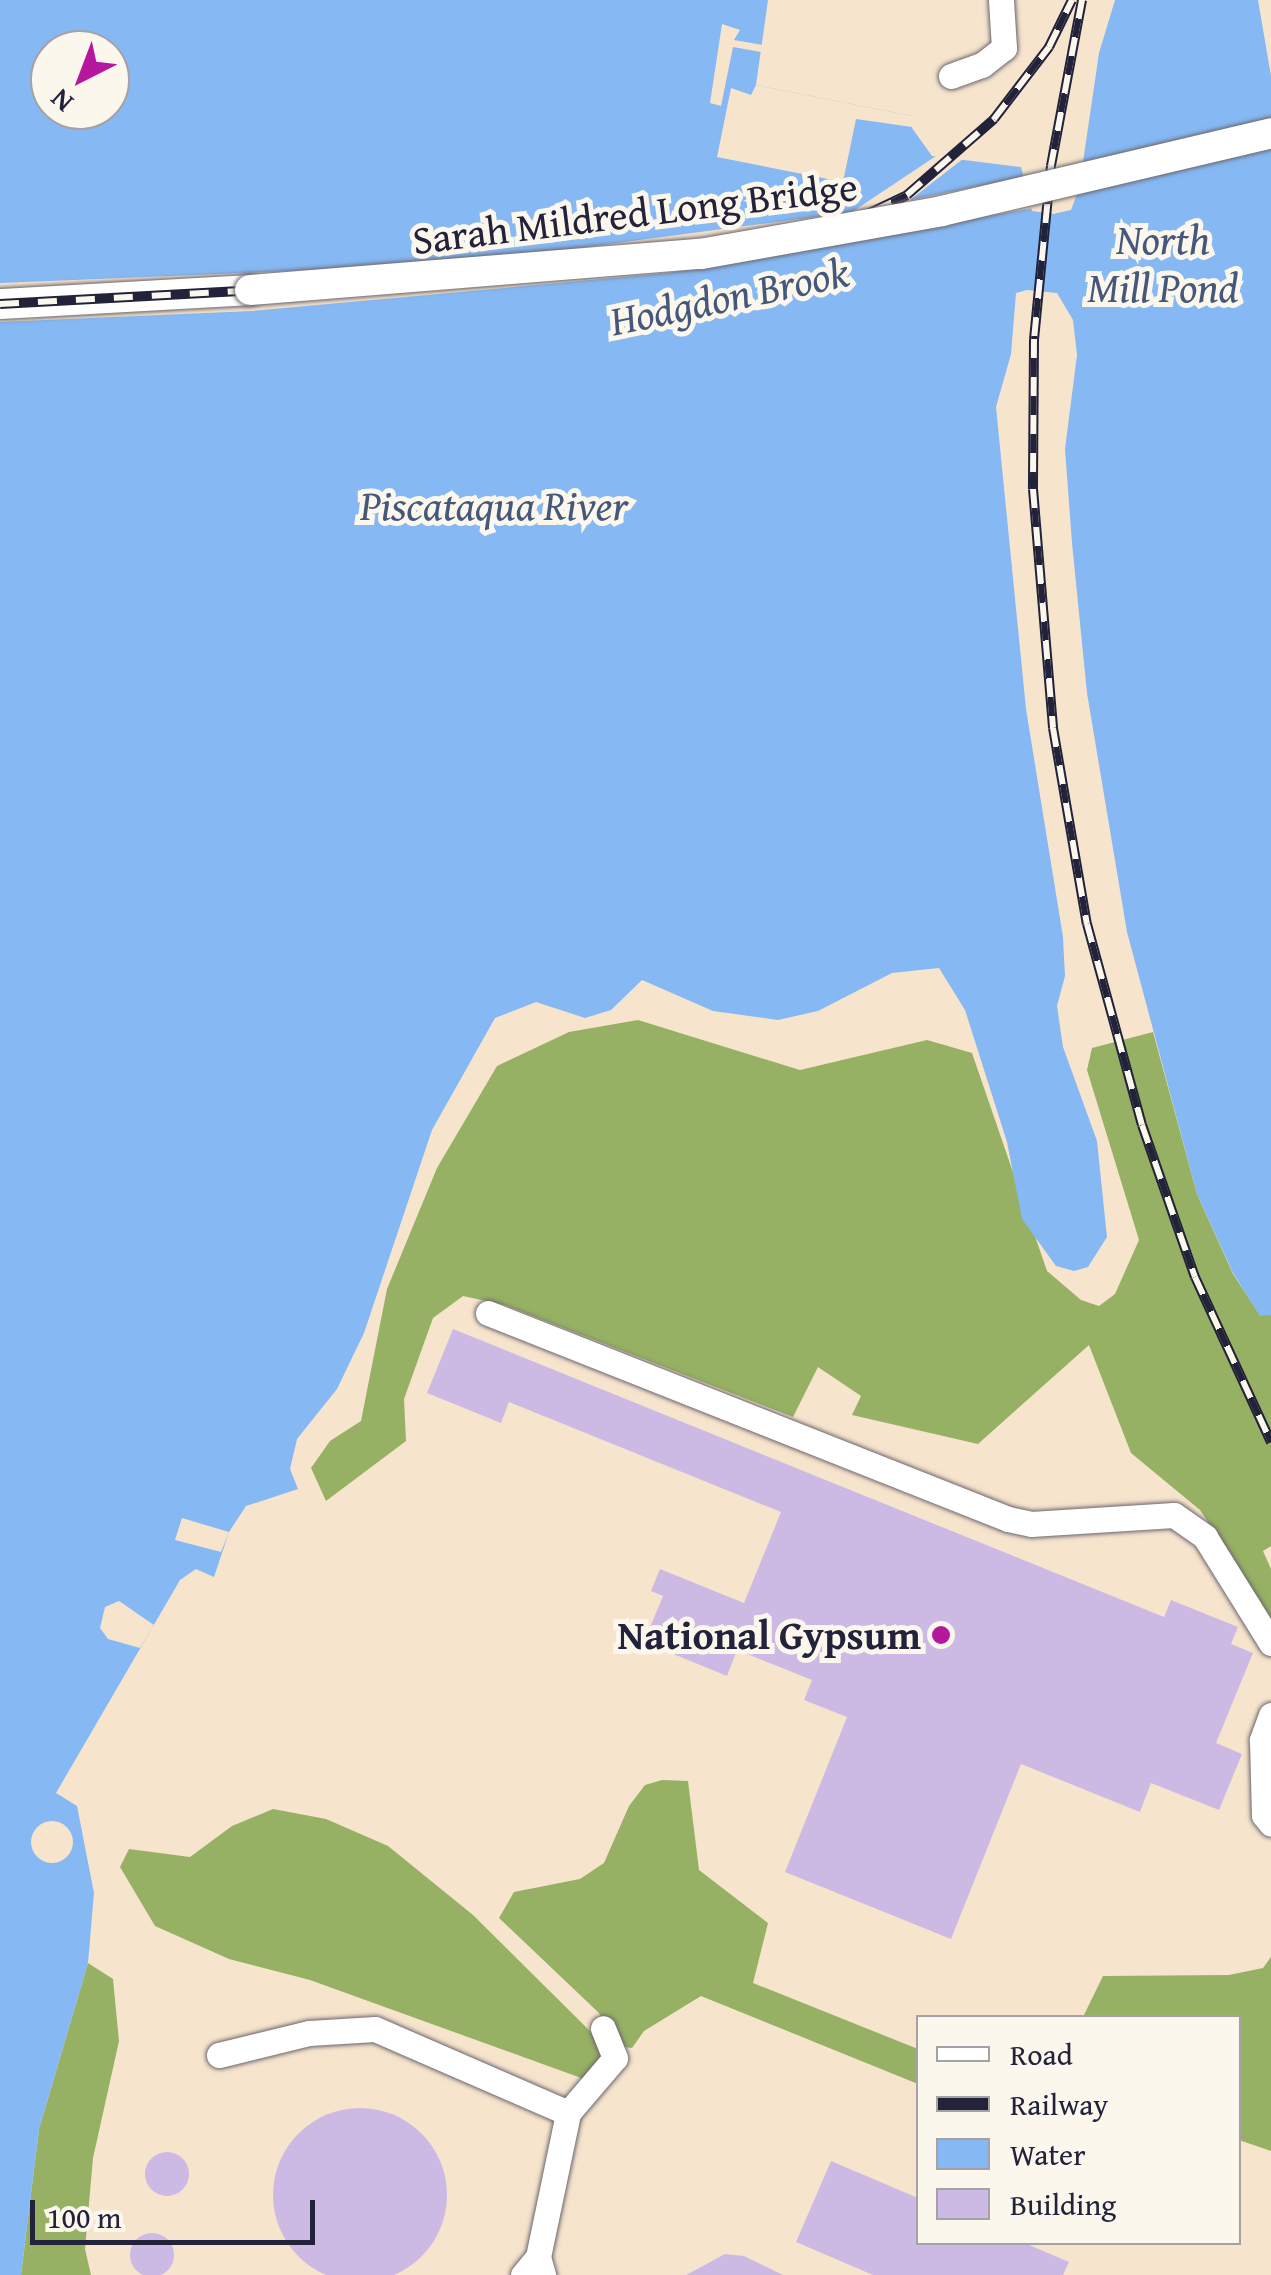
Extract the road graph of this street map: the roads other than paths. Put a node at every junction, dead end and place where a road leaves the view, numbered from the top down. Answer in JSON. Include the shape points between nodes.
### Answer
{"nodes":[{"id":1,"x":1001,"y":0,"type":"edge"},
{"id":2,"x":951,"y":76,"type":"dead end"},
{"id":3,"x":1271,"y":133,"type":"edge"},
{"id":4,"x":0,"y":304,"type":"edge"},
{"id":5,"x":488,"y":1313,"type":"dead end"},
{"id":6,"x":1271,"y":1643,"type":"edge"},
{"id":7,"x":1271,"y":1716,"type":"edge"},
{"id":8,"x":1267,"y":1771,"type":"edge"},
{"id":9,"x":1271,"y":1824,"type":"edge"},
{"id":10,"x":603,"y":2028,"type":"dead end"},
{"id":11,"x":219,"y":2055,"type":"dead end"},
{"id":12,"x":568,"y":2113,"type":"junction"},
{"id":13,"x":535,"y":2269,"type":"edge"}],
"edges":[{"from":1,"to":2,"type":"lane","via":[[1004,48]]},
{"from":3,"to":4,"type":"main road","name":"Sarah Mildred Long Bridge","bridge":true,"via":[[942,211],[701,254],[407,282]]},
{"from":5,"to":6,"type":"lane","via":[[1008,1519],[1031,1524],[1174,1515],[1205,1537]]},
{"from":7,"to":8,"type":"lane","via":[[1262,1740]]},
{"from":8,"to":9,"type":"lane","via":[[1264,1815]]},
{"from":10,"to":12,"type":"lane","via":[[615,2058]]},
{"from":11,"to":12,"type":"lane","via":[[310,2033],[376,2030]]},
{"from":12,"to":13,"type":"lane"}]}
